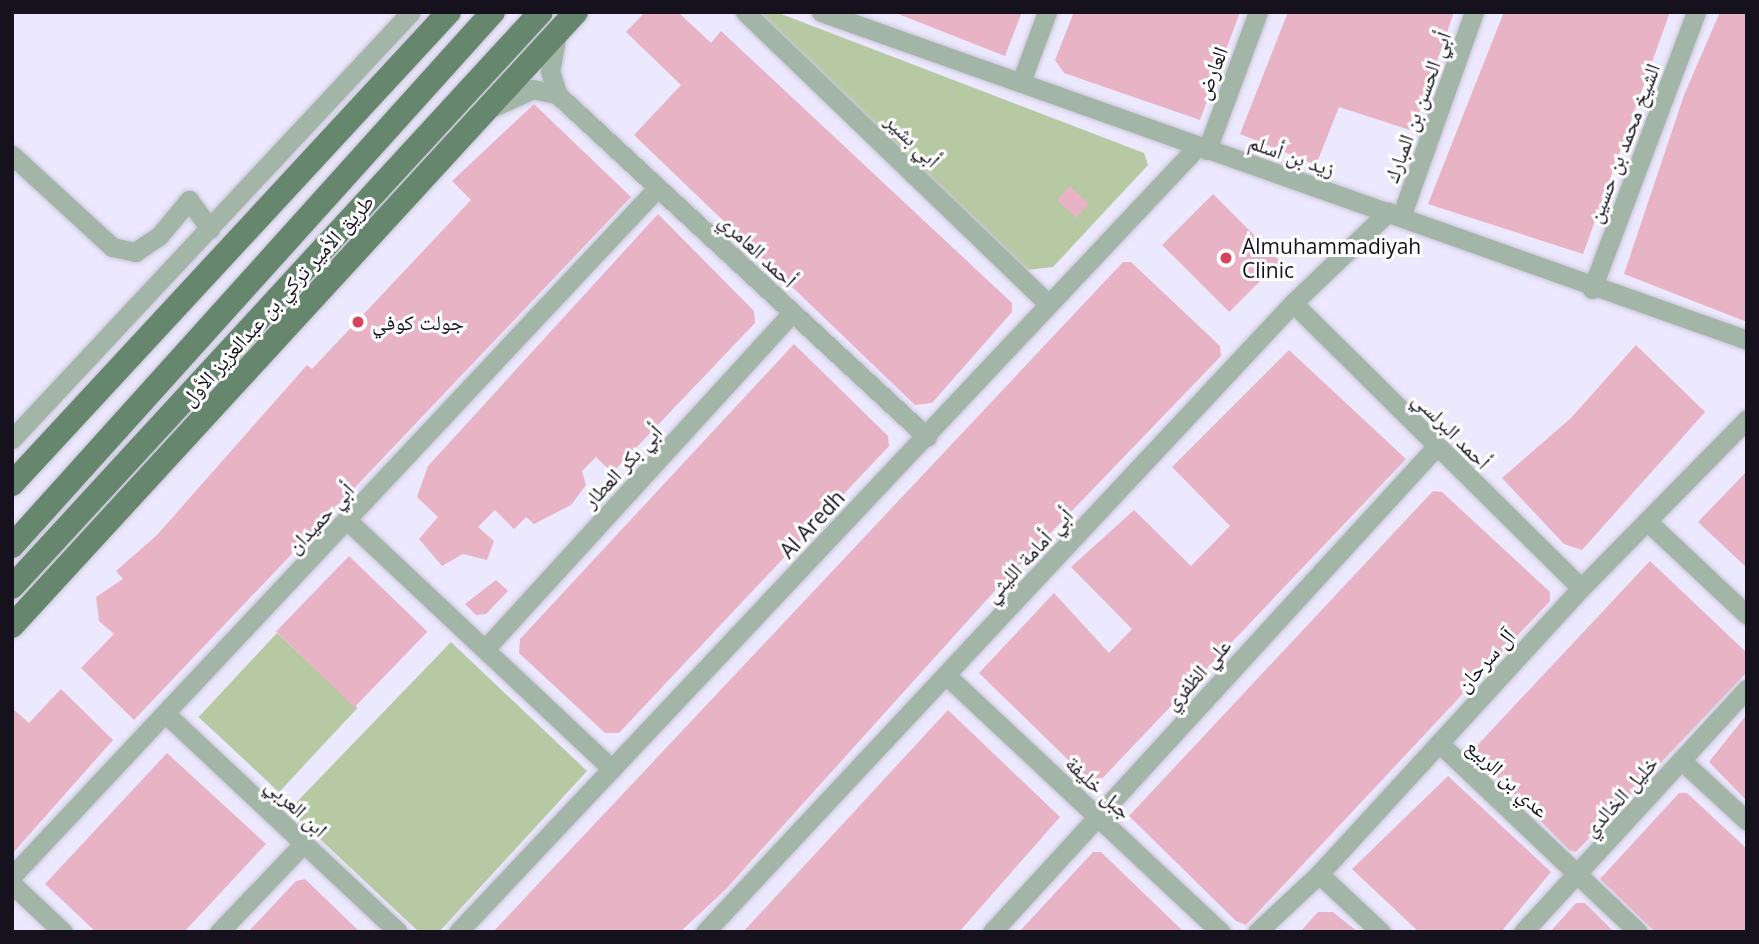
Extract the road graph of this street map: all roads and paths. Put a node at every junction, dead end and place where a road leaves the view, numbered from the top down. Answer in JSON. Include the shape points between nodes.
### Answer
{"nodes":[{"id":1,"x":411,"y":12,"type":"edge"},
{"id":2,"x":449,"y":12,"type":"edge"},
{"id":3,"x":486,"y":12,"type":"edge"},
{"id":4,"x":493,"y":12,"type":"edge"},
{"id":5,"x":541,"y":12,"type":"edge"},
{"id":6,"x":576,"y":12,"type":"edge"},
{"id":7,"x":745,"y":12,"type":"edge"},
{"id":8,"x":821,"y":12,"type":"edge"},
{"id":9,"x":1047,"y":12,"type":"edge"},
{"id":10,"x":1258,"y":12,"type":"edge"},
{"id":11,"x":1475,"y":12,"type":"edge"},
{"id":12,"x":1696,"y":12,"type":"edge"},
{"id":13,"x":557,"y":33,"type":"junction"},
{"id":14,"x":449,"y":65,"type":"junction"},
{"id":15,"x":1021,"y":82,"type":"junction"},
{"id":16,"x":558,"y":95,"type":"junction"},
{"id":17,"x":485,"y":110,"type":"junction"},
{"id":18,"x":1202,"y":148,"type":"junction"},
{"id":19,"x":12,"y":155,"type":"edge"},
{"id":20,"x":658,"y":187,"type":"junction"},
{"id":21,"x":1394,"y":214,"type":"junction"},
{"id":22,"x":209,"y":229,"type":"junction"},
{"id":23,"x":1592,"y":289,"type":"junction"},
{"id":24,"x":1047,"y":303,"type":"junction"},
{"id":25,"x":1293,"y":303,"type":"junction"},
{"id":26,"x":792,"y":313,"type":"junction"},
{"id":27,"x":1747,"y":340,"type":"edge"},
{"id":28,"x":1747,"y":419,"type":"edge"},
{"id":29,"x":927,"y":437,"type":"junction"},
{"id":30,"x":12,"y":439,"type":"edge"},
{"id":31,"x":1436,"y":447,"type":"junction"},
{"id":32,"x":12,"y":484,"type":"edge"},
{"id":33,"x":348,"y":521,"type":"junction"},
{"id":34,"x":1648,"y":522,"type":"junction"},
{"id":35,"x":12,"y":546,"type":"edge"},
{"id":36,"x":12,"y":587,"type":"edge"},
{"id":37,"x":1580,"y":588,"type":"junction"},
{"id":38,"x":1747,"y":615,"type":"edge"},
{"id":39,"x":12,"y":626,"type":"edge"},
{"id":40,"x":485,"y":649,"type":"junction"},
{"id":41,"x":947,"y":676,"type":"junction"},
{"id":42,"x":1747,"y":688,"type":"edge"},
{"id":43,"x":166,"y":714,"type":"junction"},
{"id":44,"x":1439,"y":743,"type":"junction"},
{"id":45,"x":1682,"y":761,"type":"junction"},
{"id":46,"x":612,"y":769,"type":"junction"},
{"id":47,"x":1100,"y":818,"type":"junction"},
{"id":48,"x":1747,"y":821,"type":"edge"},
{"id":49,"x":303,"y":844,"type":"junction"},
{"id":50,"x":1319,"y":874,"type":"junction"},
{"id":51,"x":1578,"y":875,"type":"junction"},
{"id":52,"x":12,"y":876,"type":"edge"},
{"id":53,"x":12,"y":884,"type":"edge"},
{"id":54,"x":63,"y":932,"type":"edge"},
{"id":55,"x":219,"y":932,"type":"edge"},
{"id":56,"x":398,"y":932,"type":"edge"},
{"id":57,"x":458,"y":932,"type":"edge"},
{"id":58,"x":705,"y":932,"type":"edge"},
{"id":59,"x":992,"y":932,"type":"edge"},
{"id":60,"x":1221,"y":932,"type":"edge"},
{"id":61,"x":1257,"y":932,"type":"edge"},
{"id":62,"x":1381,"y":932,"type":"edge"},
{"id":63,"x":1523,"y":932,"type":"edge"},
{"id":64,"x":1638,"y":932,"type":"edge"}],
"edges":[{"from":1,"to":22,"type":"street"},
{"from":2,"to":32,"type":"main road"},
{"from":3,"to":14,"type":"main road"},
{"from":4,"to":14,"type":"main road","name":"طريق الأمير تركي بن عبدالعزيز الأول"},
{"from":5,"to":36,"type":"main road","name":"طريق الأمير تركي بن عبدالعزيز الأول"},
{"from":6,"to":13,"type":"main road"},
{"from":7,"to":24,"type":"street","name":"أبي بشير"},
{"from":8,"to":15,"type":"street","name":"زيد بن أسلم"},
{"from":9,"to":15,"type":"street"},
{"from":10,"to":18,"type":"street","name":"العارض"},
{"from":11,"to":21,"type":"street","name":"أبي الحسن بن المبارك"},
{"from":12,"to":23,"type":"street","name":"الشيخ محمد بن حسين"},
{"from":13,"to":16,"type":"street","via":[[550,71]]},
{"from":13,"to":17,"type":"main road"},
{"from":14,"to":35,"type":"main road","name":"طريق الأمير تركي بن عبدالعزيز الأول"},
{"from":15,"to":18,"type":"street","name":"زيد بن أسلم"},
{"from":16,"to":17,"type":"street","via":[[533,89]]},
{"from":16,"to":20,"type":"street","name":"أحمد العامري"},
{"from":17,"to":39,"type":"main road"},
{"from":18,"to":21,"type":"street","name":"زيد بن أسلم"},
{"from":18,"to":24,"type":"street","name":"Al Aredh"},
{"from":19,"to":22,"type":"street","via":[[111,247],[135,252],[159,236],[189,200]]},
{"from":20,"to":26,"type":"street","name":"أحمد العامري"},
{"from":20,"to":33,"type":"street","name":"أبي حميدان"},
{"from":21,"to":23,"type":"street","name":"زيد بن أسلم"},
{"from":21,"to":25,"type":"street","name":"أبي أمامة الليثي"},
{"from":22,"to":30,"type":"street"},
{"from":23,"to":27,"type":"street","name":"زيد بن أسلم"},
{"from":24,"to":29,"type":"street","name":"Al Aredh"},
{"from":25,"to":31,"type":"street","name":"أحمد البرلسي"},
{"from":25,"to":41,"type":"street","name":"أبي أمامة الليثي"},
{"from":26,"to":29,"type":"street","name":"أحمد العامري"},
{"from":26,"to":40,"type":"street","name":"أبي بكر العطار"},
{"from":28,"to":34,"type":"street","name":"آل سرحان"},
{"from":29,"to":46,"type":"street","name":"Al Aredh"},
{"from":31,"to":37,"type":"street","name":"أحمد البرلسي"},
{"from":31,"to":47,"type":"street","name":"علي الظفري"},
{"from":33,"to":40,"type":"street"},
{"from":33,"to":43,"type":"street","name":"أبي حميدان"},
{"from":34,"to":37,"type":"street","name":"آل سرحان"},
{"from":34,"to":38,"type":"street"},
{"from":37,"to":44,"type":"street","name":"آل سرحان"},
{"from":40,"to":46,"type":"street"},
{"from":41,"to":47,"type":"street","name":"جبل خليفة"},
{"from":41,"to":58,"type":"street","name":"أبي أمامة الليثي"},
{"from":42,"to":45,"type":"street","name":"خليل الخالدي"},
{"from":43,"to":49,"type":"street","name":"ابن العربي"},
{"from":43,"to":52,"type":"street","name":"أبي حميدان"},
{"from":44,"to":50,"type":"street","name":"آل سرحان"},
{"from":44,"to":51,"type":"street","name":"عدي بن الربيع"},
{"from":45,"to":48,"type":"street"},
{"from":45,"to":51,"type":"street","name":"خليل الخالدي"},
{"from":46,"to":57,"type":"street","name":"Al Aredh"},
{"from":47,"to":59,"type":"street","name":"علي الظفري"},
{"from":47,"to":60,"type":"street","name":"جبل خليفة"},
{"from":49,"to":55,"type":"street"},
{"from":49,"to":56,"type":"street","name":"ابن العربي"},
{"from":50,"to":61,"type":"street","name":"آل سرحان"},
{"from":50,"to":62,"type":"street"},
{"from":51,"to":63,"type":"street","name":"خليل الخالدي"},
{"from":51,"to":64,"type":"street","name":"عدي بن الربيع"},
{"from":53,"to":54,"type":"street"}]}
